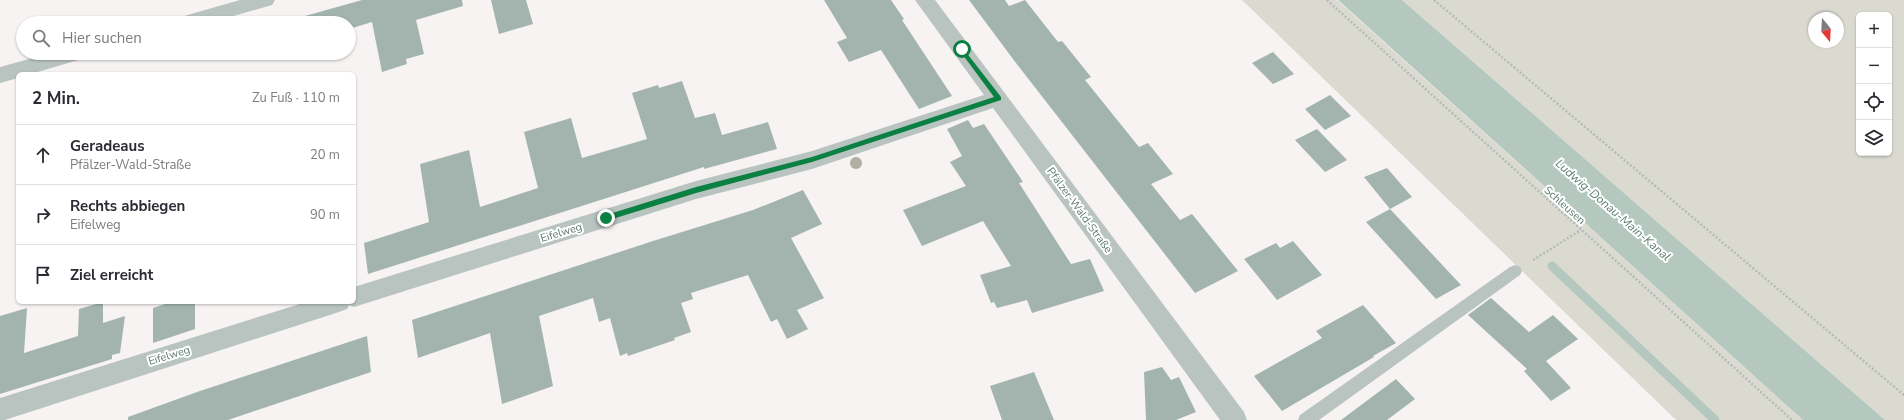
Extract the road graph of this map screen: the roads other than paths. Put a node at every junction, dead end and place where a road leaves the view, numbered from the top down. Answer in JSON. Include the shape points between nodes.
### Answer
{"nodes":[{"id":1,"x":265,"y":0,"type":"edge"},
{"id":2,"x":925,"y":0,"type":"edge"},
{"id":3,"x":209,"y":16,"type":"edge"},
{"id":4,"x":53,"y":60,"type":"edge"},
{"id":5,"x":0,"y":75,"type":"edge"},
{"id":6,"x":998,"y":98,"type":"junction"},
{"id":7,"x":1515,"y":270,"type":"road end"},
{"id":8,"x":356,"y":296,"type":"edge"},
{"id":9,"x":333,"y":304,"type":"edge"},
{"id":10,"x":0,"y":410,"type":"edge"},
{"id":11,"x":1235,"y":420,"type":"edge"},
{"id":12,"x":1306,"y":420,"type":"edge"}],
"edges":[{"from":1,"to":3,"type":"street"},
{"from":2,"to":6,"type":"street","name":"Pfälzer-Wald-Straße"},
{"from":4,"to":5,"type":"street"},
{"from":6,"to":8,"type":"street","name":"Eifelweg","via":[[812,160],[696,190]]},
{"from":6,"to":11,"type":"street","name":"Pfälzer-Wald-Straße"},
{"from":7,"to":12,"type":"lane"},
{"from":9,"to":10,"type":"street","name":"Eifelweg"}]}
